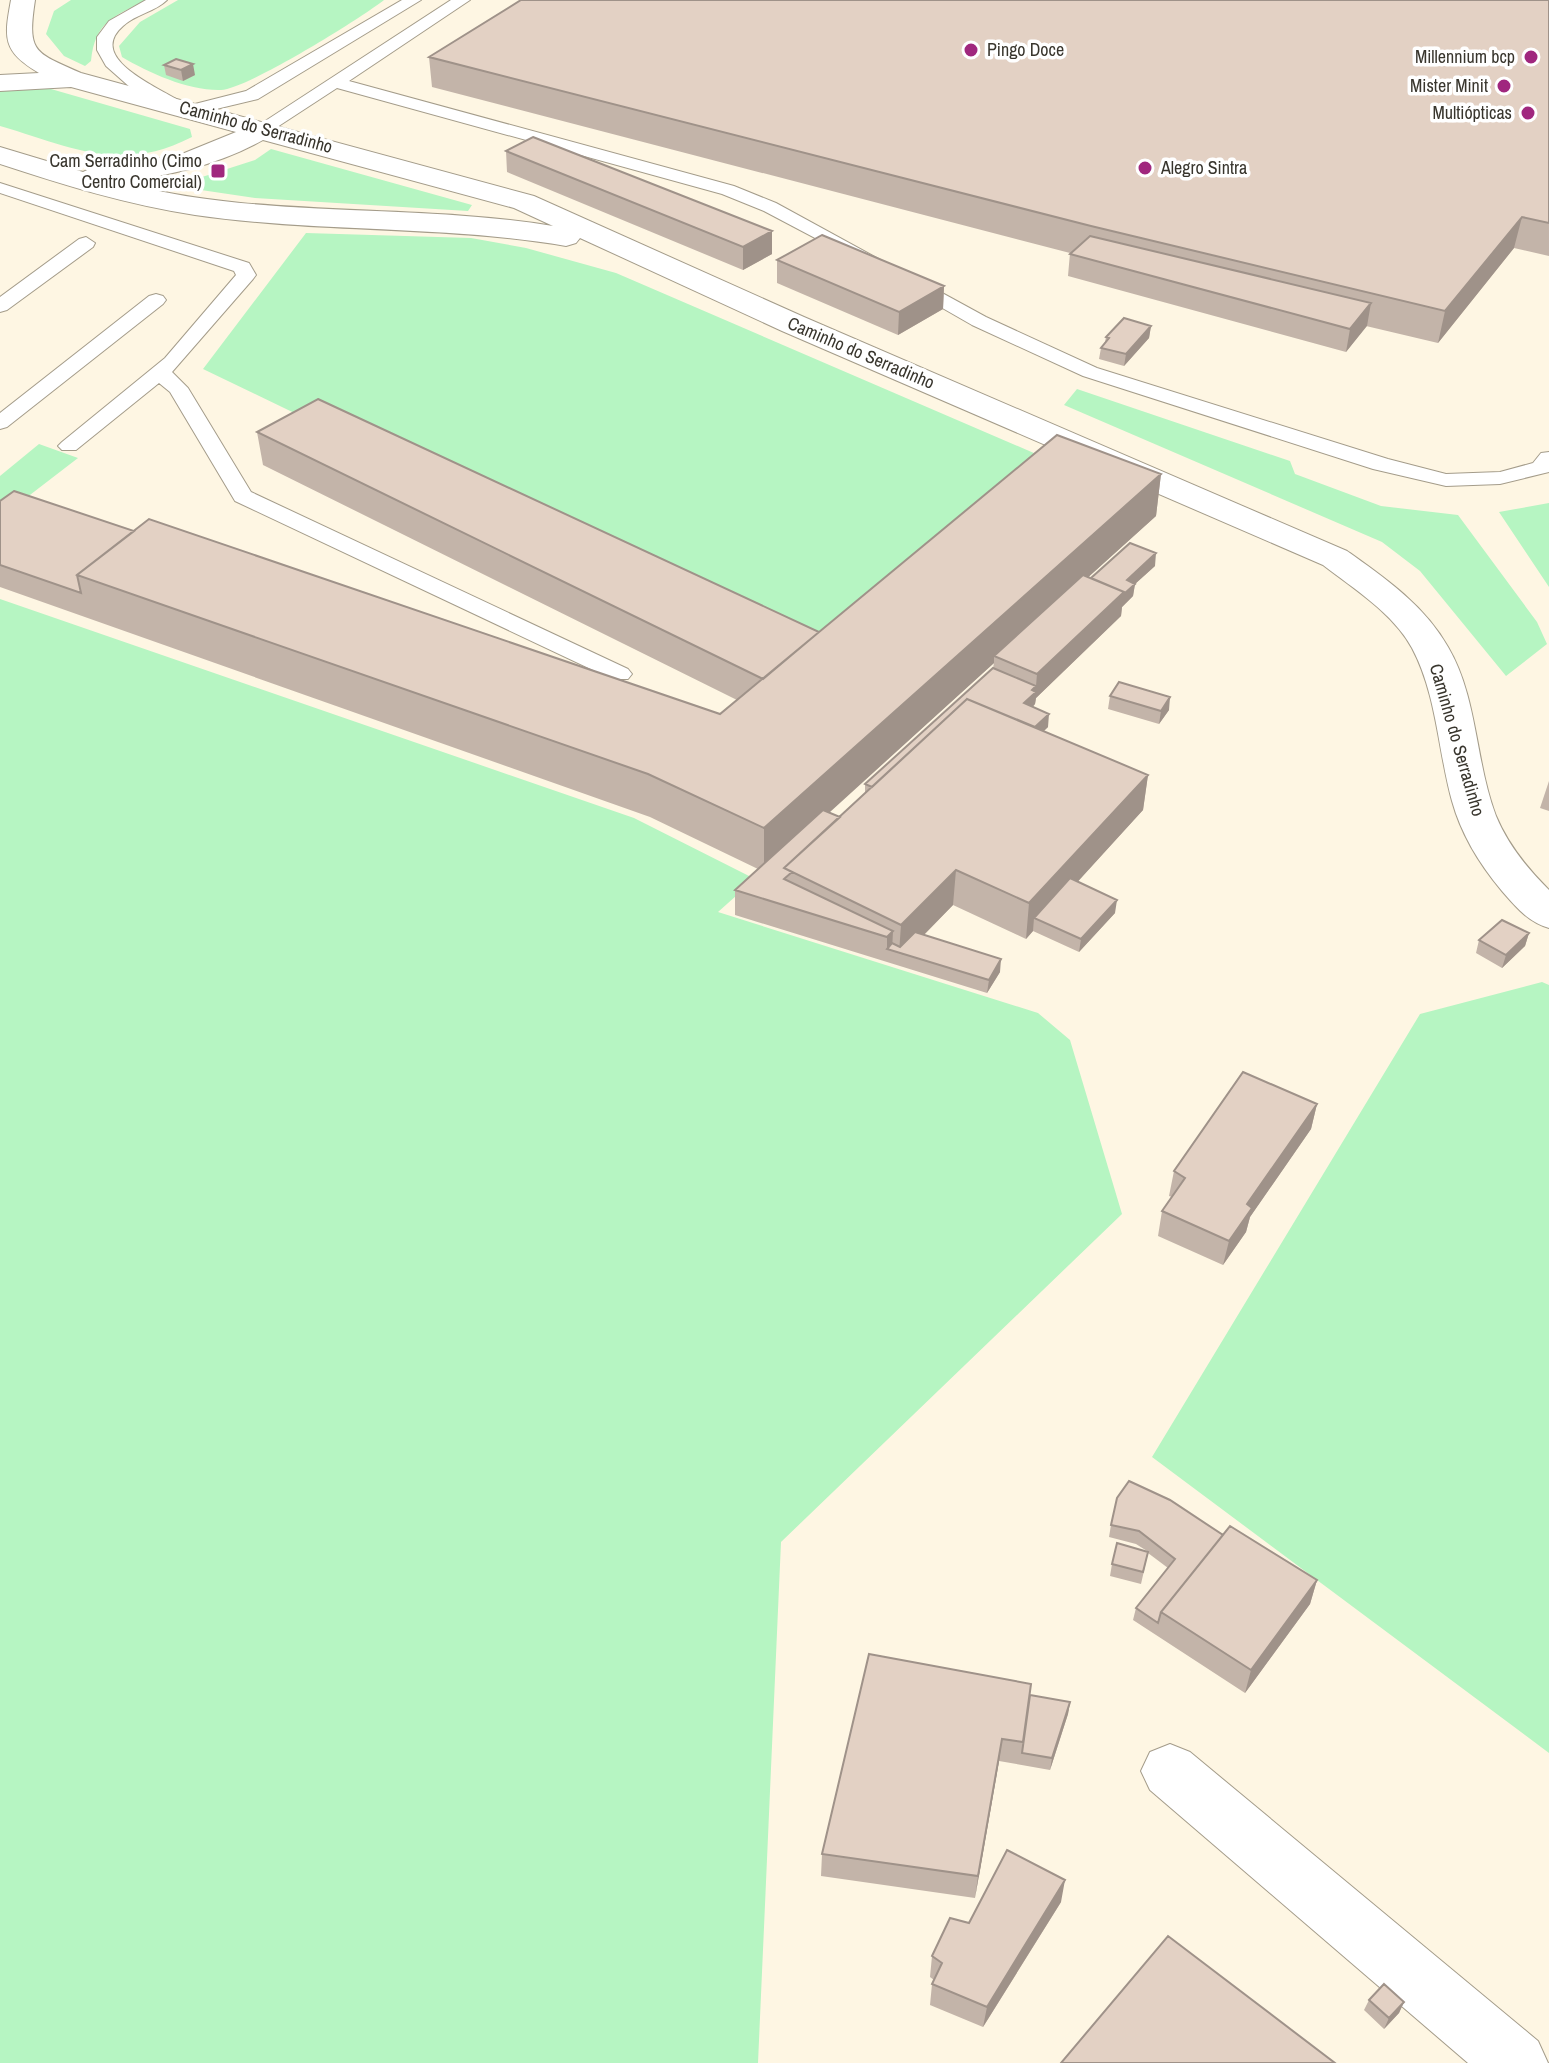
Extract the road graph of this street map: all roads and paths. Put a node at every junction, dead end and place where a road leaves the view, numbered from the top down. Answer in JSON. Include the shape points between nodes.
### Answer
{"nodes":[{"id":1,"x":23,"y":0,"type":"edge"},
{"id":2,"x":159,"y":0,"type":"edge"},
{"id":3,"x":413,"y":0,"type":"edge"},
{"id":4,"x":462,"y":0,"type":"edge"},
{"id":5,"x":481,"y":0,"type":"edge"},
{"id":6,"x":440,"y":17,"type":"junction"},
{"id":7,"x":72,"y":79,"type":"junction"},
{"id":8,"x":335,"y":82,"type":"junction"},
{"id":9,"x":0,"y":83,"type":"edge"},
{"id":10,"x":185,"y":108,"type":"junction"},
{"id":11,"x":262,"y":129,"type":"junction"},
{"id":12,"x":0,"y":155,"type":"edge"},
{"id":13,"x":34,"y":166,"type":"junction"},
{"id":14,"x":125,"y":180,"type":"junction"},
{"id":15,"x":1,"y":188,"type":"edge"},
{"id":16,"x":78,"y":213,"type":"junction"},
{"id":17,"x":86,"y":243,"type":"dead end"},
{"id":18,"x":635,"y":252,"type":"junction"},
{"id":19,"x":156,"y":300,"type":"dead end"},
{"id":20,"x":0,"y":306,"type":"edge"},
{"id":21,"x":159,"y":372,"type":"junction"},
{"id":22,"x":0,"y":423,"type":"edge"},
{"id":23,"x":69,"y":446,"type":"dead end"},
{"id":24,"x":1549,"y":458,"type":"edge"},
{"id":25,"x":620,"y":674,"type":"dead end"},
{"id":26,"x":1549,"y":914,"type":"edge"},
{"id":27,"x":1170,"y":1771,"type":"dead end"},
{"id":28,"x":1516,"y":2063,"type":"edge"}],
"edges":[{"from":1,"to":7,"type":"street","name":"Caminho do Serradinho","via":[[17,30],[21,43],[32,56]]},
{"from":2,"to":10,"type":"lane","via":[[115,24],[105,37],[105,49],[131,81]]},
{"from":3,"to":10,"type":"lane","via":[[252,95]]},
{"from":4,"to":6,"type":"lane"},
{"from":5,"to":6,"type":"lane"},
{"from":6,"to":8,"type":"lane"},
{"from":7,"to":9,"type":"street"},
{"from":7,"to":10,"type":"street","name":"Caminho do Serradinho"},
{"from":8,"to":11,"type":"lane"},
{"from":8,"to":24,"type":"lane","via":[[728,190],[851,248],[979,321],[1090,372],[1381,464],[1446,480],[1500,478],[1541,468]]},
{"from":10,"to":11,"type":"street","name":"Caminho do Serradinho"},
{"from":11,"to":14,"type":"street","via":[[204,157]]},
{"from":11,"to":18,"type":"street","name":"Caminho do Serradinho","via":[[510,197]]},
{"from":12,"to":13,"type":"street"},
{"from":13,"to":14,"type":"street","via":[[66,175]]},
{"from":13,"to":15,"type":"lane"},
{"from":14,"to":16,"type":"lane"},
{"from":14,"to":18,"type":"street","via":[[156,201],[223,210],[471,224]]},
{"from":15,"to":16,"type":"lane"},
{"from":16,"to":21,"type":"lane","via":[[242,267],[246,275]]},
{"from":17,"to":20,"type":"lane"},
{"from":18,"to":26,"type":"street","name":"Caminho do Serradinho","via":[[1335,558],[1418,630],[1444,686],[1471,802],[1490,846],[1518,886]]},
{"from":19,"to":22,"type":"lane"},
{"from":21,"to":23,"type":"lane"},
{"from":21,"to":25,"type":"lane","via":[[178,388],[243,496]]},
{"from":27,"to":28,"type":"street"}]}
